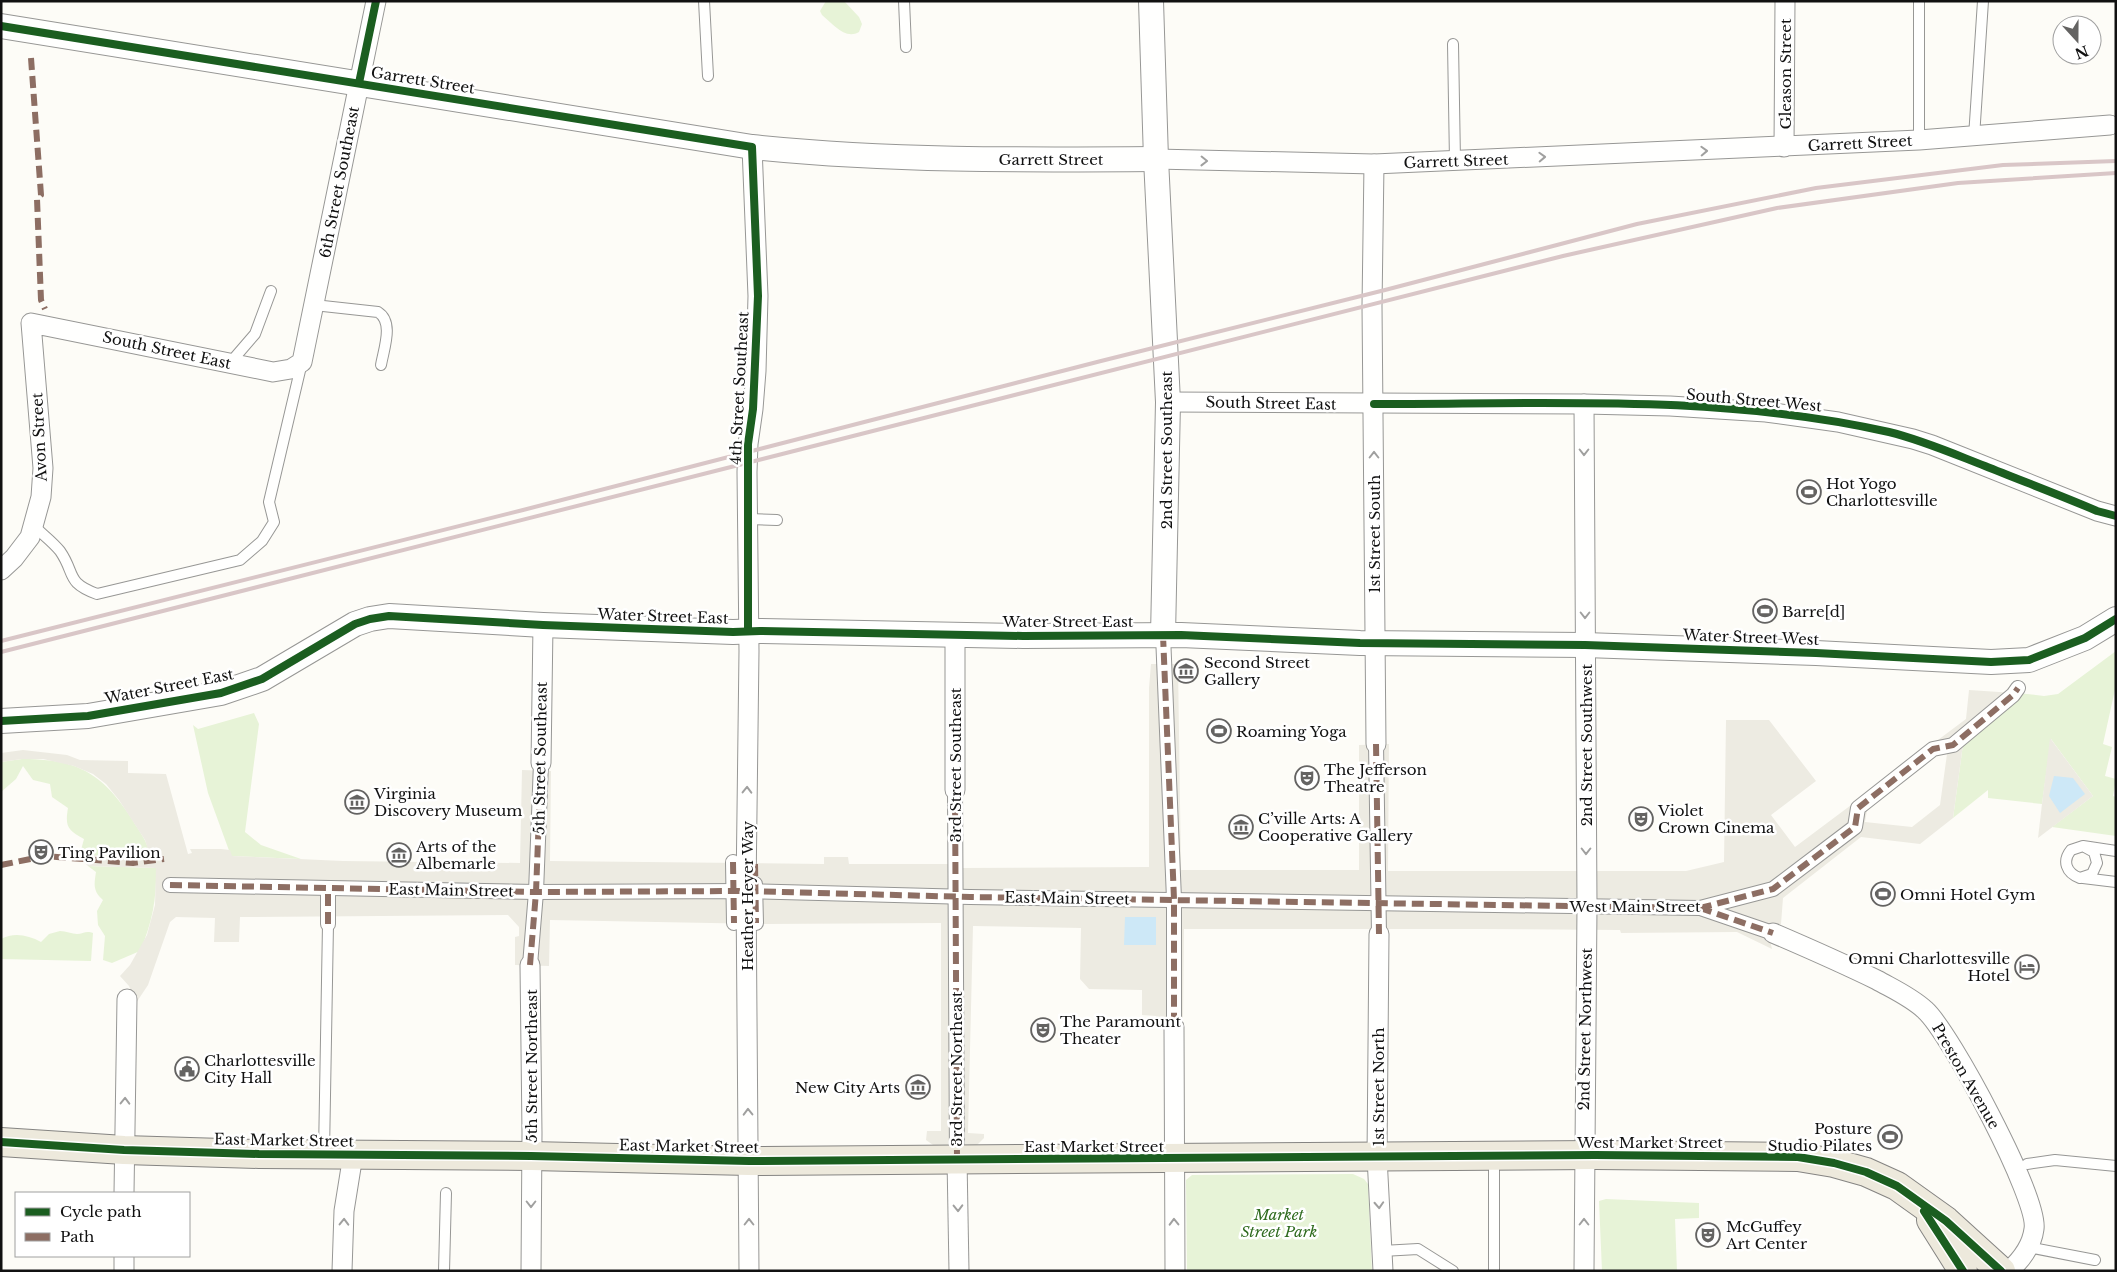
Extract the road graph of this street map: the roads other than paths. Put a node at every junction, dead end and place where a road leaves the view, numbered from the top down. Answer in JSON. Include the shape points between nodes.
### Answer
{"nodes":[{"id":1,"x":376,"y":1,"type":"edge"},
{"id":2,"x":704,"y":1,"type":"edge"},
{"id":3,"x":904,"y":1,"type":"edge"},
{"id":4,"x":1151,"y":1,"type":"edge"},
{"id":5,"x":1785,"y":1,"type":"edge"},
{"id":6,"x":1919,"y":1,"type":"edge"},
{"id":7,"x":1983,"y":1,"type":"edge"},
{"id":8,"x":1,"y":26,"type":"edge"},
{"id":9,"x":1453,"y":44,"type":"dead end"},
{"id":10,"x":906,"y":47,"type":"dead end"},
{"id":11,"x":708,"y":76,"type":"dead end"},
{"id":12,"x":359,"y":83,"type":"junction"},
{"id":13,"x":2110,"y":125,"type":"dead end"},
{"id":14,"x":1974,"y":136,"type":"junction"},
{"id":15,"x":1919,"y":140,"type":"junction"},
{"id":16,"x":752,"y":147,"type":"junction"},
{"id":17,"x":1784,"y":147,"type":"junction"},
{"id":18,"x":1156,"y":160,"type":"junction"},
{"id":19,"x":1455,"y":161,"type":"junction"},
{"id":20,"x":1374,"y":164,"type":"junction"},
{"id":21,"x":271,"y":291,"type":"dead end"},
{"id":22,"x":314,"y":305,"type":"junction"},
{"id":23,"x":31,"y":323,"type":"joint"},
{"id":24,"x":302,"y":362,"type":"junction"},
{"id":25,"x":230,"y":363,"type":"junction"},
{"id":26,"x":381,"y":365,"type":"dead end"},
{"id":27,"x":1168,"y":402,"type":"junction"},
{"id":28,"x":1374,"y":404,"type":"junction"},
{"id":29,"x":1584,"y":404,"type":"junction"},
{"id":30,"x":2116,"y":516,"type":"edge"},
{"id":31,"x":748,"y":520,"type":"junction"},
{"id":32,"x":777,"y":520,"type":"dead end"},
{"id":33,"x":34,"y":526,"type":"junction"},
{"id":34,"x":1,"y":570,"type":"edge"},
{"id":35,"x":2116,"y":619,"type":"edge"},
{"id":36,"x":543,"y":625,"type":"junction"},
{"id":37,"x":748,"y":631,"type":"junction"},
{"id":38,"x":954,"y":633,"type":"junction"},
{"id":39,"x":1163,"y":635,"type":"junction"},
{"id":40,"x":1374,"y":644,"type":"junction"},
{"id":41,"x":1585,"y":645,"type":"junction"},
{"id":42,"x":2018,"y":688,"type":"dead end"},
{"id":43,"x":1,"y":721,"type":"edge"},
{"id":44,"x":1376,"y":744,"type":"joint"},
{"id":45,"x":541,"y":763,"type":"joint"},
{"id":46,"x":955,"y":790,"type":"joint"},
{"id":47,"x":2083,"y":846,"type":"junction"},
{"id":48,"x":2116,"y":851,"type":"edge"},
{"id":49,"x":733,"y":862,"type":"dead end"},
{"id":50,"x":756,"y":864,"type":"dead end"},
{"id":51,"x":2080,"y":878,"type":"junction"},
{"id":52,"x":2116,"y":882,"type":"edge"},
{"id":53,"x":170,"y":884,"type":"dead end"},
{"id":54,"x":328,"y":888,"type":"junction"},
{"id":55,"x":536,"y":892,"type":"junction"},
{"id":56,"x":745,"y":892,"type":"junction"},
{"id":57,"x":956,"y":897,"type":"junction"},
{"id":58,"x":1174,"y":899,"type":"junction"},
{"id":59,"x":1379,"y":903,"type":"junction"},
{"id":60,"x":1587,"y":906,"type":"junction"},
{"id":61,"x":1700,"y":908,"type":"junction"},
{"id":62,"x":734,"y":923,"type":"dead end"},
{"id":63,"x":328,"y":924,"type":"joint"},
{"id":64,"x":756,"y":924,"type":"dead end"},
{"id":65,"x":1773,"y":933,"type":"joint"},
{"id":66,"x":1378,"y":934,"type":"joint"},
{"id":67,"x":530,"y":965,"type":"joint"},
{"id":68,"x":127,"y":999,"type":"dead end"},
{"id":69,"x":1174,"y":1027,"type":"joint"},
{"id":70,"x":1,"y":1142,"type":"edge"},
{"id":71,"x":124,"y":1150,"type":"junction"},
{"id":72,"x":324,"y":1154,"type":"junction"},
{"id":73,"x":353,"y":1155,"type":"junction"},
{"id":74,"x":1584,"y":1155,"type":"junction"},
{"id":75,"x":531,"y":1156,"type":"junction"},
{"id":76,"x":1494,"y":1156,"type":"junction"},
{"id":77,"x":1377,"y":1157,"type":"junction"},
{"id":78,"x":957,"y":1159,"type":"junction"},
{"id":79,"x":1174,"y":1159,"type":"junction"},
{"id":80,"x":749,"y":1161,"type":"junction"},
{"id":81,"x":2027,"y":1164,"type":"dead end"},
{"id":82,"x":2116,"y":1166,"type":"edge"},
{"id":83,"x":124,"y":1192,"type":"edge"},
{"id":84,"x":446,"y":1193,"type":"dead end"},
{"id":85,"x":1915,"y":1198,"type":"junction"},
{"id":86,"x":2028,"y":1247,"type":"junction"},
{"id":87,"x":1382,"y":1251,"type":"junction"},
{"id":88,"x":124,"y":1257,"type":"edge"},
{"id":89,"x":2095,"y":1260,"type":"dead end"},
{"id":90,"x":124,"y":1271,"type":"edge"},
{"id":91,"x":342,"y":1271,"type":"edge"},
{"id":92,"x":444,"y":1271,"type":"edge"},
{"id":93,"x":531,"y":1271,"type":"edge"},
{"id":94,"x":749,"y":1271,"type":"edge"},
{"id":95,"x":959,"y":1271,"type":"edge"},
{"id":96,"x":1175,"y":1271,"type":"edge"},
{"id":97,"x":1383,"y":1271,"type":"edge"},
{"id":98,"x":1452,"y":1271,"type":"edge"},
{"id":99,"x":1494,"y":1271,"type":"edge"},
{"id":100,"x":1584,"y":1271,"type":"edge"},
{"id":101,"x":1963,"y":1271,"type":"edge"},
{"id":102,"x":2001,"y":1271,"type":"edge"},
{"id":103,"x":2009,"y":1271,"type":"edge"}],
"edges":[{"from":1,"to":12,"type":"street","name":"6th Street Southeast"},
{"from":2,"to":11,"type":"lane"},
{"from":3,"to":10,"type":"lane"},
{"from":4,"to":18,"type":"street","name":"2nd Street Southeast"},
{"from":5,"to":17,"type":"street","name":"Gleason Street"},
{"from":6,"to":15,"type":"lane"},
{"from":7,"to":14,"type":"lane"},
{"from":8,"to":12,"type":"street","name":"Garrett Street"},
{"from":9,"to":19,"type":"lane"},
{"from":12,"to":16,"type":"street","name":"Garrett Street"},
{"from":12,"to":22,"type":"street","name":"6th Street Southeast"},
{"from":13,"to":14,"type":"street","name":"Garrett Street"},
{"from":14,"to":15,"type":"street","name":"Garrett Street"},
{"from":15,"to":17,"type":"street","name":"Garrett Street"},
{"from":16,"to":18,"type":"street","name":"Garrett Street","via":[[843,155]]},
{"from":16,"to":31,"type":"street","name":"4th Street Southeast","via":[[758,296],[754,402],[748,444]]},
{"from":19,"to":17,"type":"street","name":"Garrett Street","one_way":true},
{"from":18,"to":20,"type":"street","name":"Garrett Street","one_way":true},
{"from":18,"to":27,"type":"street","name":"2nd Street Southeast"},
{"from":19,"to":20,"type":"street","name":"Garrett Street"},
{"from":20,"to":28,"type":"street","name":"1st Street South"},
{"from":21,"to":25,"type":"lane","via":[[255,334]]},
{"from":22,"to":24,"type":"street","name":"6th Street Southeast"},
{"from":22,"to":26,"type":"lane","via":[[378,312],[384,316],[388,325]]},
{"from":23,"to":25,"type":"street","name":"South Street East"},
{"from":23,"to":33,"type":"street","name":"Avon Street","via":[[43,468]]},
{"from":24,"to":25,"type":"street","name":"South Street East","via":[[280,372]]},
{"from":24,"to":33,"type":"lane","via":[[269,502],[274,522],[262,541],[240,560],[97,594],[81,588],[70,574],[60,551]]},
{"from":27,"to":28,"type":"street","name":"South Street East"},
{"from":27,"to":39,"type":"street","name":"2nd Street Southeast"},
{"from":28,"to":29,"type":"street","name":"South Street West"},
{"from":40,"to":28,"type":"street","name":"1st Street South","one_way":true},
{"from":29,"to":30,"type":"street","name":"South Street West","via":[[1762,412],[1891,433],[1932,445]]},
{"from":29,"to":41,"type":"street","name":"2nd Street Southwest","one_way":true},
{"from":31,"to":32,"type":"lane"},
{"from":31,"to":37,"type":"street","name":"4th Street Southeast"},
{"from":33,"to":34,"type":"street","name":"Avon Street","via":[[30,537]]},
{"from":35,"to":41,"type":"street","name":"Water Street West","via":[[2085,638],[2029,660],[2011,662]]},
{"from":36,"to":37,"type":"street","name":"Water Street East"},
{"from":36,"to":43,"type":"street","name":"Water Street East","via":[[389,616],[370,619],[355,624],[262,679],[221,693],[88,716]]},
{"from":36,"to":45,"type":"street","name":"5th Street Southeast"},
{"from":37,"to":38,"type":"street","name":"Water Street East"},
{"from":56,"to":37,"type":"street","name":"Heather Heyer Way","one_way":true},
{"from":38,"to":39,"type":"street","name":"Water Street East"},
{"from":38,"to":46,"type":"street","name":"3rd Street Southeast"},
{"from":39,"to":40,"type":"street","name":"Water Street East"},
{"from":39,"to":58,"type":"street","name":"2nd Street Southeast"},
{"from":40,"to":41,"type":"street","name":"Water Street West"},
{"from":40,"to":44,"type":"street","name":"1st Street South"},
{"from":41,"to":60,"type":"street","name":"2nd Street Southwest","one_way":true},
{"from":42,"to":61,"type":"street","name":"West Main Street","via":[[1953,745],[1933,748],[1858,808],[1855,826],[1773,889]]},
{"from":44,"to":59,"type":"street","name":"1st Street South"},
{"from":45,"to":55,"type":"street","name":"5th Street Southeast"},
{"from":46,"to":57,"type":"street","name":"3rd Street Southeast"},
{"from":47,"to":48,"type":"lane"},
{"from":47,"to":51,"type":"lane","via":[[2071,850],[2066,860],[2069,872]]},
{"from":47,"to":51,"type":"lane","via":[[2094,852],[2097,864],[2092,874]]},
{"from":49,"to":56,"type":"street"},
{"from":50,"to":56,"type":"street"},
{"from":51,"to":52,"type":"lane"},
{"from":53,"to":54,"type":"street","name":"East Main Street"},
{"from":54,"to":55,"type":"street","name":"East Main Street"},
{"from":54,"to":63,"type":"street"},
{"from":55,"to":56,"type":"street","name":"East Main Street"},
{"from":55,"to":67,"type":"street","name":"5th Street Northeast"},
{"from":56,"to":57,"type":"street","name":"East Main Street"},
{"from":56,"to":62,"type":"street"},
{"from":56,"to":64,"type":"street"},
{"from":80,"to":56,"type":"street","name":"Heather Heyer Way","one_way":true},
{"from":57,"to":58,"type":"street","name":"East Main Street"},
{"from":57,"to":78,"type":"street","name":"3rd Street Northeast"},
{"from":58,"to":59,"type":"street","name":"East Main Street"},
{"from":58,"to":69,"type":"street","name":"2nd Street Southeast"},
{"from":59,"to":60,"type":"street","name":"West Main Street"},
{"from":59,"to":66,"type":"street","name":"1st Street North"},
{"from":60,"to":61,"type":"street","name":"West Main Street"},
{"from":60,"to":74,"type":"street","name":"2nd Street Northwest"},
{"from":61,"to":65,"type":"street"},
{"from":63,"to":72,"type":"lane"},
{"from":65,"to":86,"type":"street","name":"Preston Avenue","via":[[1908,996],[1940,1026],[1986,1107],[2031,1204],[2035,1228]]},
{"from":66,"to":77,"type":"street","name":"1st Street North"},
{"from":67,"to":75,"type":"street","name":"5th Street Northeast"},
{"from":71,"to":68,"type":"street","one_way":true},
{"from":69,"to":79,"type":"street"},
{"from":70,"to":71,"type":"main road","name":"East Market Street"},
{"from":71,"to":72,"type":"main road","name":"East Market Street"},
{"from":71,"to":83,"type":"street"},
{"from":72,"to":73,"type":"main road","name":"East Market Street"},
{"from":73,"to":75,"type":"main road","name":"East Market Street"},
{"from":91,"to":73,"type":"street","one_way":true,"via":[[344,1211]]},
{"from":74,"to":76,"type":"main road","name":"West Market Street"},
{"from":74,"to":85,"type":"main road","name":"West Market Street","via":[[1798,1157],[1866,1172]]},
{"from":100,"to":74,"type":"street","name":"2nd Street Northwest","one_way":true},
{"from":75,"to":80,"type":"main road","name":"East Market Street"},
{"from":75,"to":93,"type":"street","name":"5th Street Northeast","one_way":true},
{"from":76,"to":77,"type":"main road","name":"West Market Street"},
{"from":76,"to":99,"type":"lane"},
{"from":77,"to":79,"type":"main road","name":"East Market Street"},
{"from":77,"to":87,"type":"street","name":"1st Street North","one_way":true},
{"from":78,"to":79,"type":"main road","name":"East Market Street"},
{"from":78,"to":80,"type":"main road","name":"East Market Street"},
{"from":78,"to":95,"type":"street","name":"3rd Street Northeast","one_way":true},
{"from":96,"to":79,"type":"street","one_way":true},
{"from":94,"to":80,"type":"street","name":"Heather Heyer Way","one_way":true},
{"from":81,"to":82,"type":"lane","via":[[2055,1160]]},
{"from":84,"to":92,"type":"lane"},
{"from":85,"to":101,"type":"main road","name":"West Market Street"},
{"from":85,"to":102,"type":"main road","name":"West Market Street"},
{"from":86,"to":89,"type":"lane"},
{"from":86,"to":103,"type":"street","name":"Preston Avenue"},
{"from":87,"to":97,"type":"street","name":"1st Street North"},
{"from":87,"to":98,"type":"lane","via":[[1418,1249]]},
{"from":88,"to":90,"type":"street"}]}
